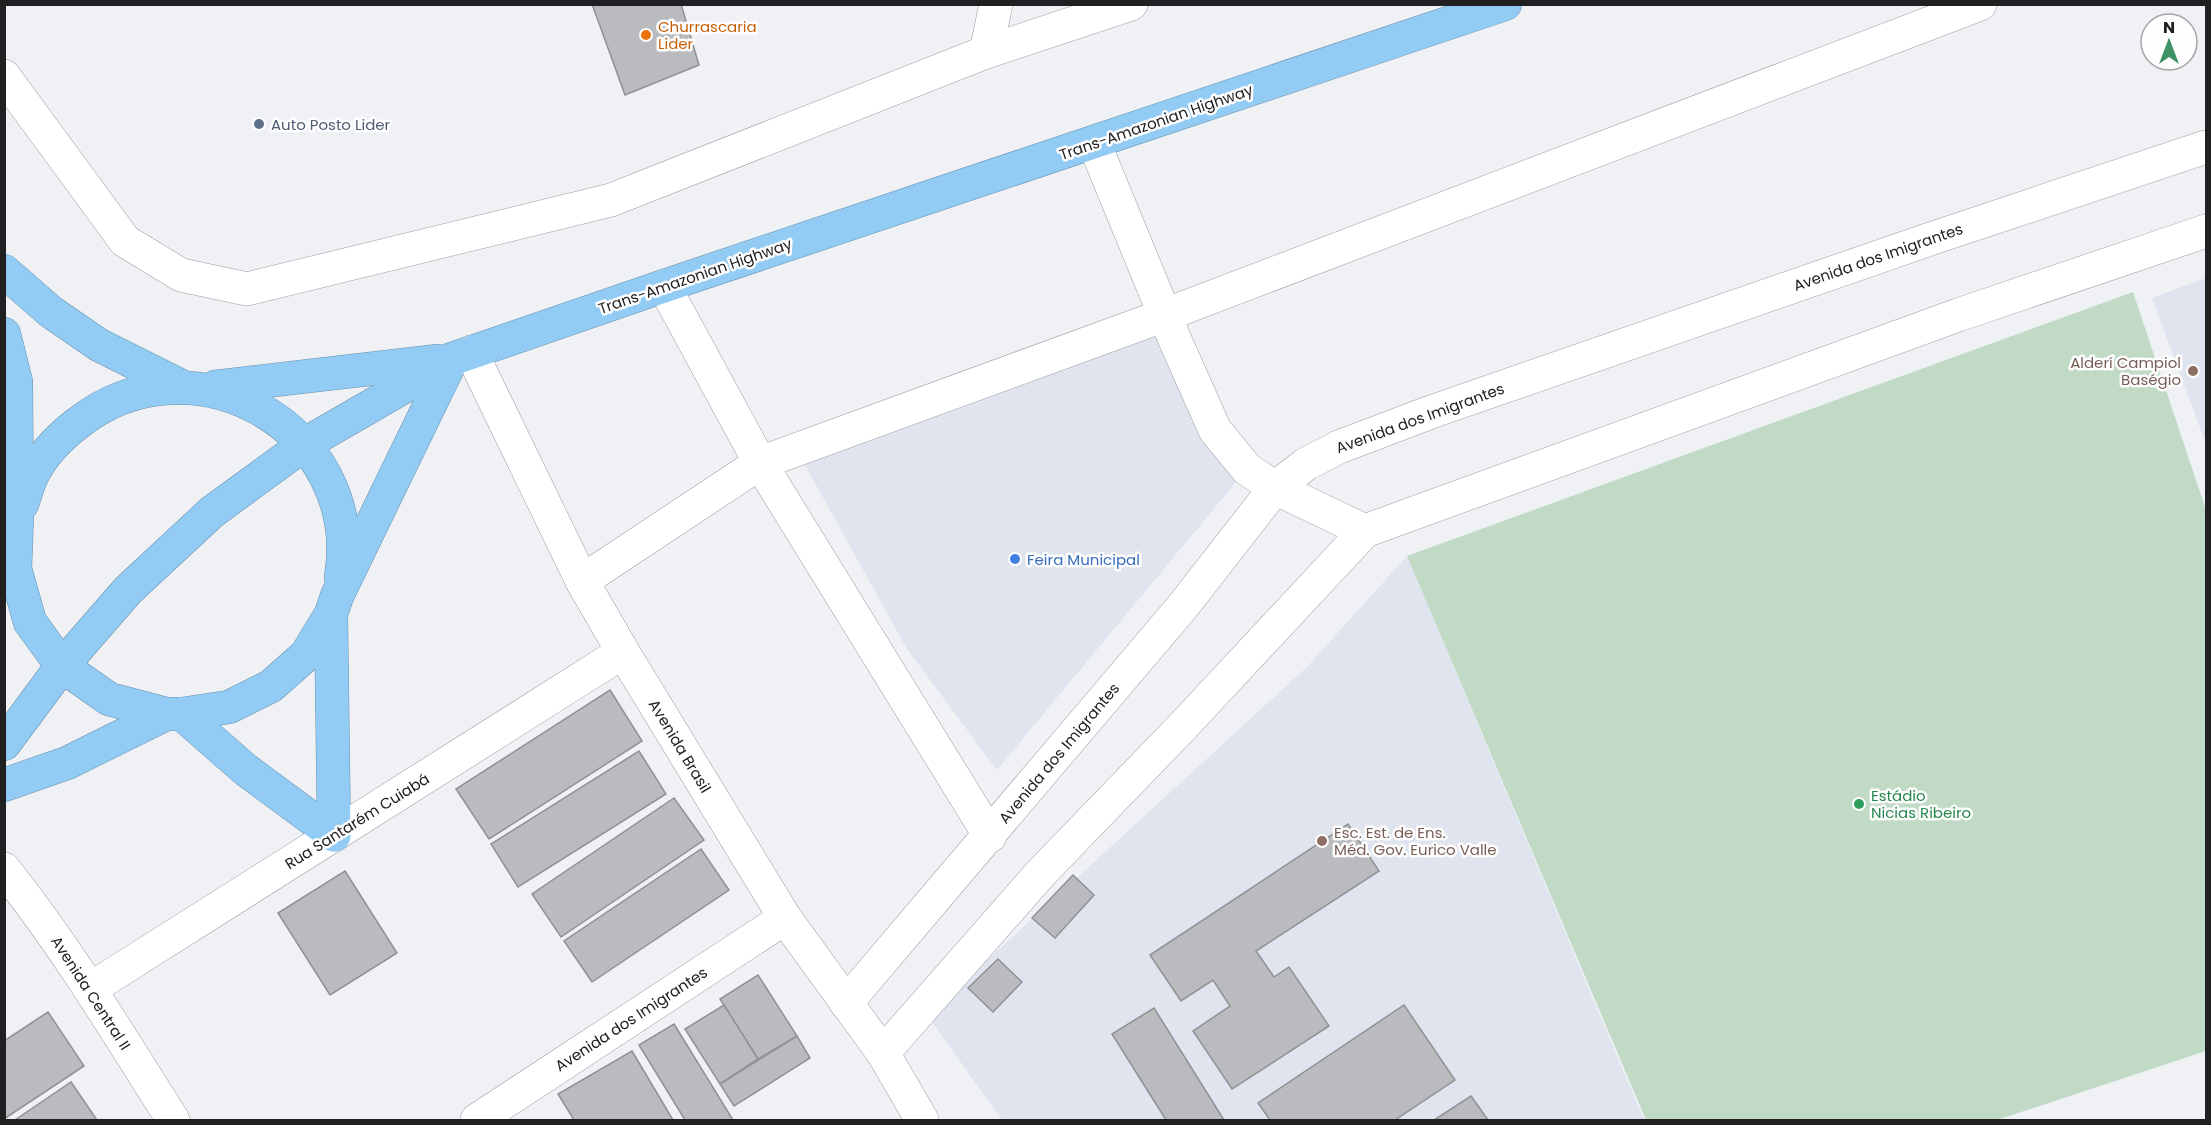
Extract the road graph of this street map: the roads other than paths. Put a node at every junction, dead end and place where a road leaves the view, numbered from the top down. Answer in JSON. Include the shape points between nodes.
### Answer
{"nodes":[{"id":1,"x":996,"y":4,"type":"edge"},
{"id":2,"x":1131,"y":4,"type":"edge"},
{"id":3,"x":1505,"y":4,"type":"edge"},
{"id":4,"x":1980,"y":4,"type":"edge"},
{"id":5,"x":986,"y":51,"type":"junction"},
{"id":6,"x":4,"y":76,"type":"edge"},
{"id":7,"x":1094,"y":143,"type":"junction"},
{"id":8,"x":2206,"y":147,"type":"edge"},
{"id":9,"x":2206,"y":231,"type":"edge"},
{"id":10,"x":4,"y":271,"type":"edge"},
{"id":11,"x":664,"y":286,"type":"junction"},
{"id":12,"x":1165,"y":315,"type":"junction"},
{"id":13,"x":4,"y":334,"type":"edge"},
{"id":14,"x":461,"y":356,"type":"junction"},
{"id":15,"x":194,"y":388,"type":"junction"},
{"id":16,"x":305,"y":444,"type":"junction"},
{"id":17,"x":760,"y":463,"type":"junction"},
{"id":18,"x":1275,"y":488,"type":"junction"},
{"id":19,"x":18,"y":515,"type":"junction"},
{"id":20,"x":1365,"y":531,"type":"junction"},
{"id":21,"x":582,"y":581,"type":"junction"},
{"id":22,"x":4,"y":584,"type":"edge"},
{"id":23,"x":334,"y":605,"type":"junction"},
{"id":24,"x":623,"y":652,"type":"junction"},
{"id":25,"x":62,"y":666,"type":"junction"},
{"id":26,"x":174,"y":714,"type":"junction"},
{"id":27,"x":4,"y":744,"type":"edge"},
{"id":28,"x":4,"y":786,"type":"edge"},
{"id":29,"x":334,"y":834,"type":"junction"},
{"id":30,"x":990,"y":836,"type":"junction"},
{"id":31,"x":4,"y":869,"type":"edge"},
{"id":32,"x":785,"y":918,"type":"junction"},
{"id":33,"x":90,"y":989,"type":"junction"},
{"id":34,"x":846,"y":1003,"type":"junction"},
{"id":35,"x":883,"y":1053,"type":"junction"},
{"id":36,"x":173,"y":1120,"type":"edge"},
{"id":37,"x":477,"y":1120,"type":"edge"},
{"id":38,"x":922,"y":1120,"type":"edge"}],
"edges":[{"from":1,"to":5,"type":"street"},
{"from":2,"to":5,"type":"street"},
{"from":3,"to":7,"type":"highway","name":"Trans-Amazonian Highway"},
{"from":4,"to":12,"type":"street"},
{"from":5,"to":6,"type":"street","via":[[611,200],[247,289],[181,275],[125,241]]},
{"from":7,"to":11,"type":"highway","name":"Trans-Amazonian Highway"},
{"from":7,"to":12,"type":"street"},
{"from":8,"to":18,"type":"street","name":"Avenida dos Imigrantes","via":[[1399,423],[1306,464]]},
{"from":9,"to":20,"type":"street","via":[[1958,315]]},
{"from":10,"to":15,"type":"highway","via":[[51,312],[99,345]]},
{"from":11,"to":14,"type":"highway","name":"Trans-Amazonian Highway"},
{"from":11,"to":17,"type":"street"},
{"from":12,"to":17,"type":"street"},
{"from":12,"to":18,"type":"street","via":[[1215,430],[1247,468]]},
{"from":13,"to":19,"type":"highway","via":[[16,382]]},
{"from":14,"to":15,"type":"highway"},
{"from":14,"to":16,"type":"highway","name":"Trans-Amazonian Highway"},
{"from":14,"to":21,"type":"street","name":"Avenida Brasil"},
{"from":14,"to":23,"type":"highway"},
{"from":15,"to":16,"type":"highway","via":[[243,399],[277,418]]},
{"from":15,"to":19,"type":"highway","via":[[138,391],[96,409],[60,436],[34,473]]},
{"from":16,"to":23,"type":"highway","via":[[327,478],[340,516],[344,556]]},
{"from":16,"to":25,"type":"highway","name":"Trans-Amazonian Highway","via":[[212,512],[128,590]]},
{"from":17,"to":21,"type":"street"},
{"from":17,"to":30,"type":"street"},
{"from":18,"to":20,"type":"street"},
{"from":18,"to":30,"type":"street","name":"Avenida dos Imigrantes","via":[[1183,606]]},
{"from":19,"to":22,"type":"highway"},
{"from":19,"to":25,"type":"highway","via":[[15,569],[30,622]]},
{"from":20,"to":35,"type":"street","via":[[1040,874]]},
{"from":21,"to":24,"type":"street","name":"Avenida Brasil"},
{"from":23,"to":26,"type":"highway","via":[[306,655],[271,686],[229,707]]},
{"from":23,"to":29,"type":"highway"},
{"from":24,"to":29,"type":"street","name":"Rua Santarém Cuiabá"},
{"from":24,"to":32,"type":"street","name":"Avenida Brasil"},
{"from":25,"to":26,"type":"highway","via":[[109,699]]},
{"from":25,"to":27,"type":"highway","name":"Trans-Amazonian Highway"},
{"from":26,"to":28,"type":"highway","via":[[67,763]]},
{"from":26,"to":29,"type":"highway"},
{"from":29,"to":33,"type":"street","name":"Rua Santarém Cuiabá"},
{"from":30,"to":34,"type":"street","name":"Avenida dos Imigrantes"},
{"from":31,"to":33,"type":"street","name":"Avenida Central II"},
{"from":32,"to":34,"type":"street","name":"Avenida Brasil"},
{"from":32,"to":37,"type":"street","name":"Avenida dos Imigrantes"},
{"from":33,"to":36,"type":"street","name":"Avenida Central II"},
{"from":34,"to":35,"type":"street","name":"Avenida Brasil"},
{"from":35,"to":38,"type":"street","name":"Avenida Brasil"}]}
